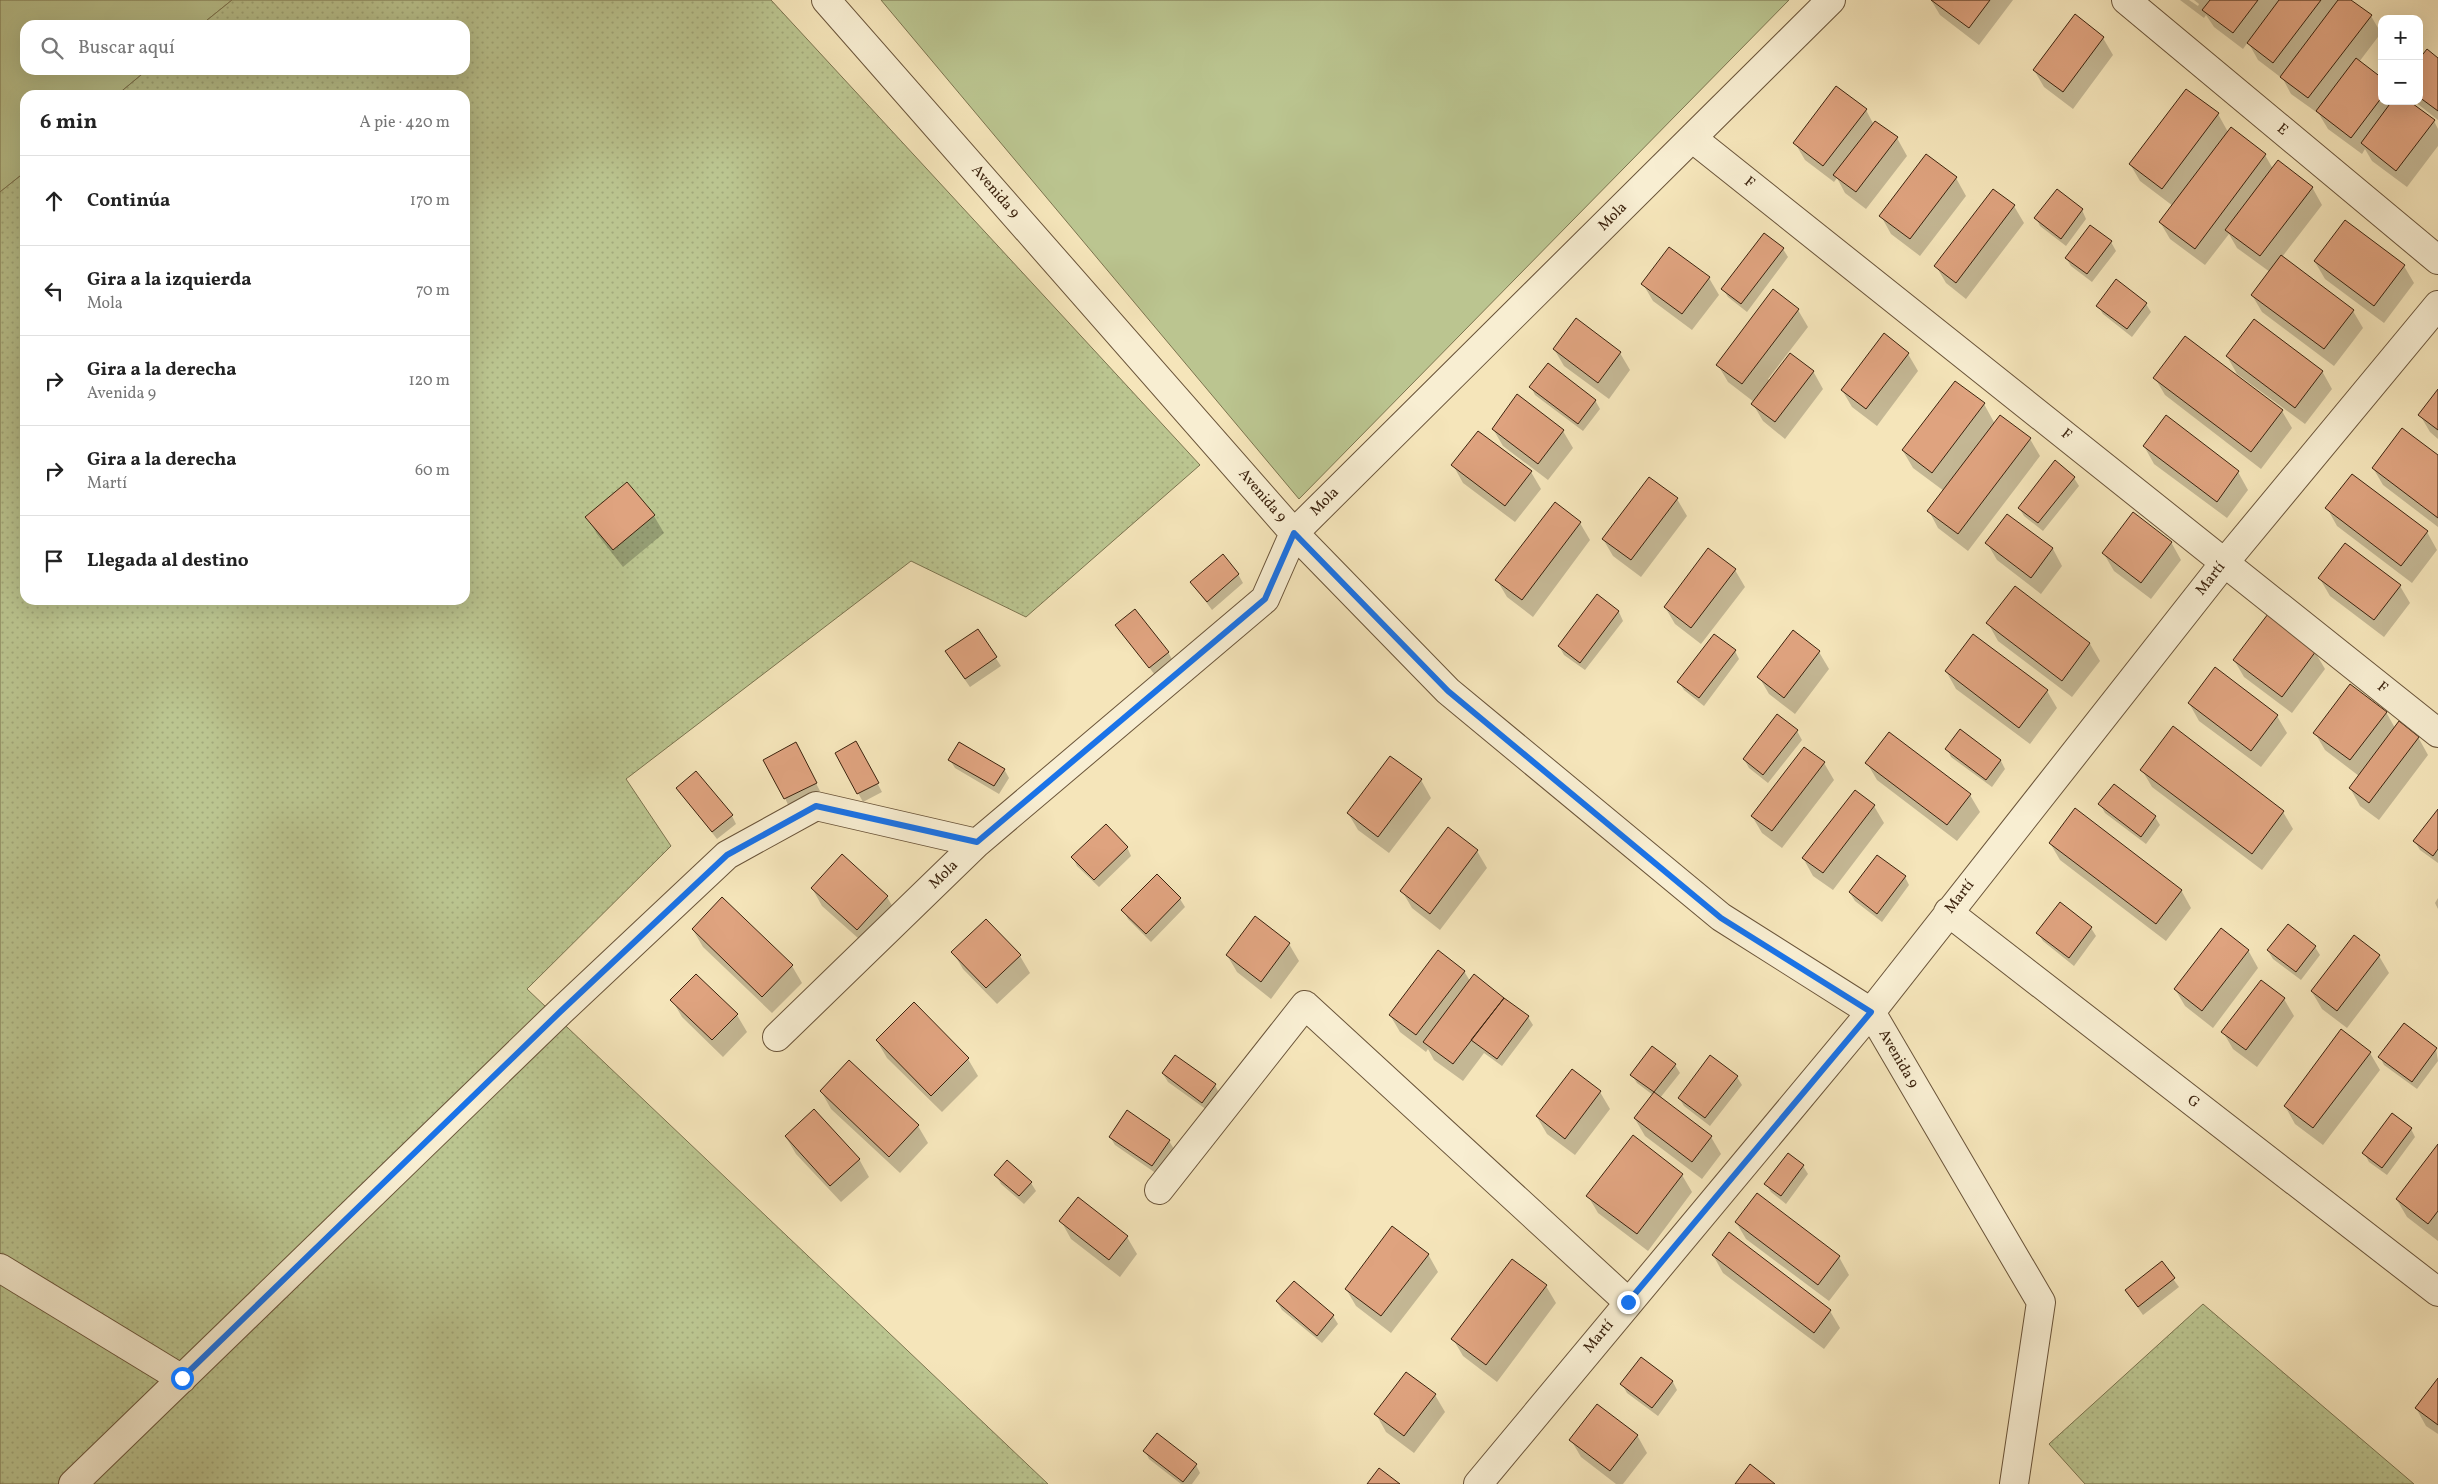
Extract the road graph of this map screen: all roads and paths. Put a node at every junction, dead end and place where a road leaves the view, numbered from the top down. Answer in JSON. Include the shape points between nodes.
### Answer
{"nodes":[{"id":1,"x":826,"y":0,"type":"edge"},
{"id":2,"x":1831,"y":0,"type":"edge"},
{"id":3,"x":2126,"y":0,"type":"edge"},
{"id":4,"x":1692,"y":138,"type":"junction"},
{"id":5,"x":2438,"y":260,"type":"edge"},
{"id":6,"x":2438,"y":305,"type":"edge"},
{"id":7,"x":1294,"y":533,"type":"junction"},
{"id":8,"x":2225,"y":562,"type":"junction"},
{"id":9,"x":2438,"y":733,"type":"edge"},
{"id":10,"x":977,"y":842,"type":"junction"},
{"id":11,"x":1948,"y":912,"type":"junction"},
{"id":12,"x":1871,"y":1012,"type":"junction"},
{"id":13,"x":776,"y":1037,"type":"dead end"},
{"id":14,"x":1159,"y":1190,"type":"dead end"},
{"id":15,"x":0,"y":1268,"type":"edge"},
{"id":16,"x":2438,"y":1292,"type":"edge"},
{"id":17,"x":1628,"y":1302,"type":"junction"},
{"id":18,"x":182,"y":1378,"type":"junction"},
{"id":19,"x":73,"y":1484,"type":"edge"},
{"id":20,"x":1478,"y":1484,"type":"edge"},
{"id":21,"x":2014,"y":1484,"type":"edge"}],
"edges":[{"from":1,"to":7,"type":"street","name":"Avenida 9"},
{"from":2,"to":4,"type":"street","name":"Mola"},
{"from":3,"to":5,"type":"street","name":"E"},
{"from":4,"to":7,"type":"street","name":"Mola"},
{"from":4,"to":8,"type":"street","name":"F"},
{"from":6,"to":8,"type":"street","name":"Martí"},
{"from":7,"to":10,"type":"street","name":"Mola","via":[[1265,599]]},
{"from":7,"to":12,"type":"street","name":"Avenida 9","via":[[1448,691],[1721,918]]},
{"from":8,"to":9,"type":"street","name":"F"},
{"from":8,"to":11,"type":"street","name":"Martí"},
{"from":10,"to":13,"type":"street","name":"Mola"},
{"from":10,"to":18,"type":"street","via":[[816,806],[727,855]]},
{"from":11,"to":12,"type":"street","name":"Martí"},
{"from":11,"to":16,"type":"street","name":"G"},
{"from":12,"to":17,"type":"street","name":"Martí"},
{"from":12,"to":21,"type":"street","name":"Avenida 9","via":[[2041,1302]]},
{"from":14,"to":17,"type":"street","via":[[1305,1004]]},
{"from":15,"to":18,"type":"street"},
{"from":17,"to":20,"type":"street","name":"Martí"},
{"from":18,"to":19,"type":"street"}]}
